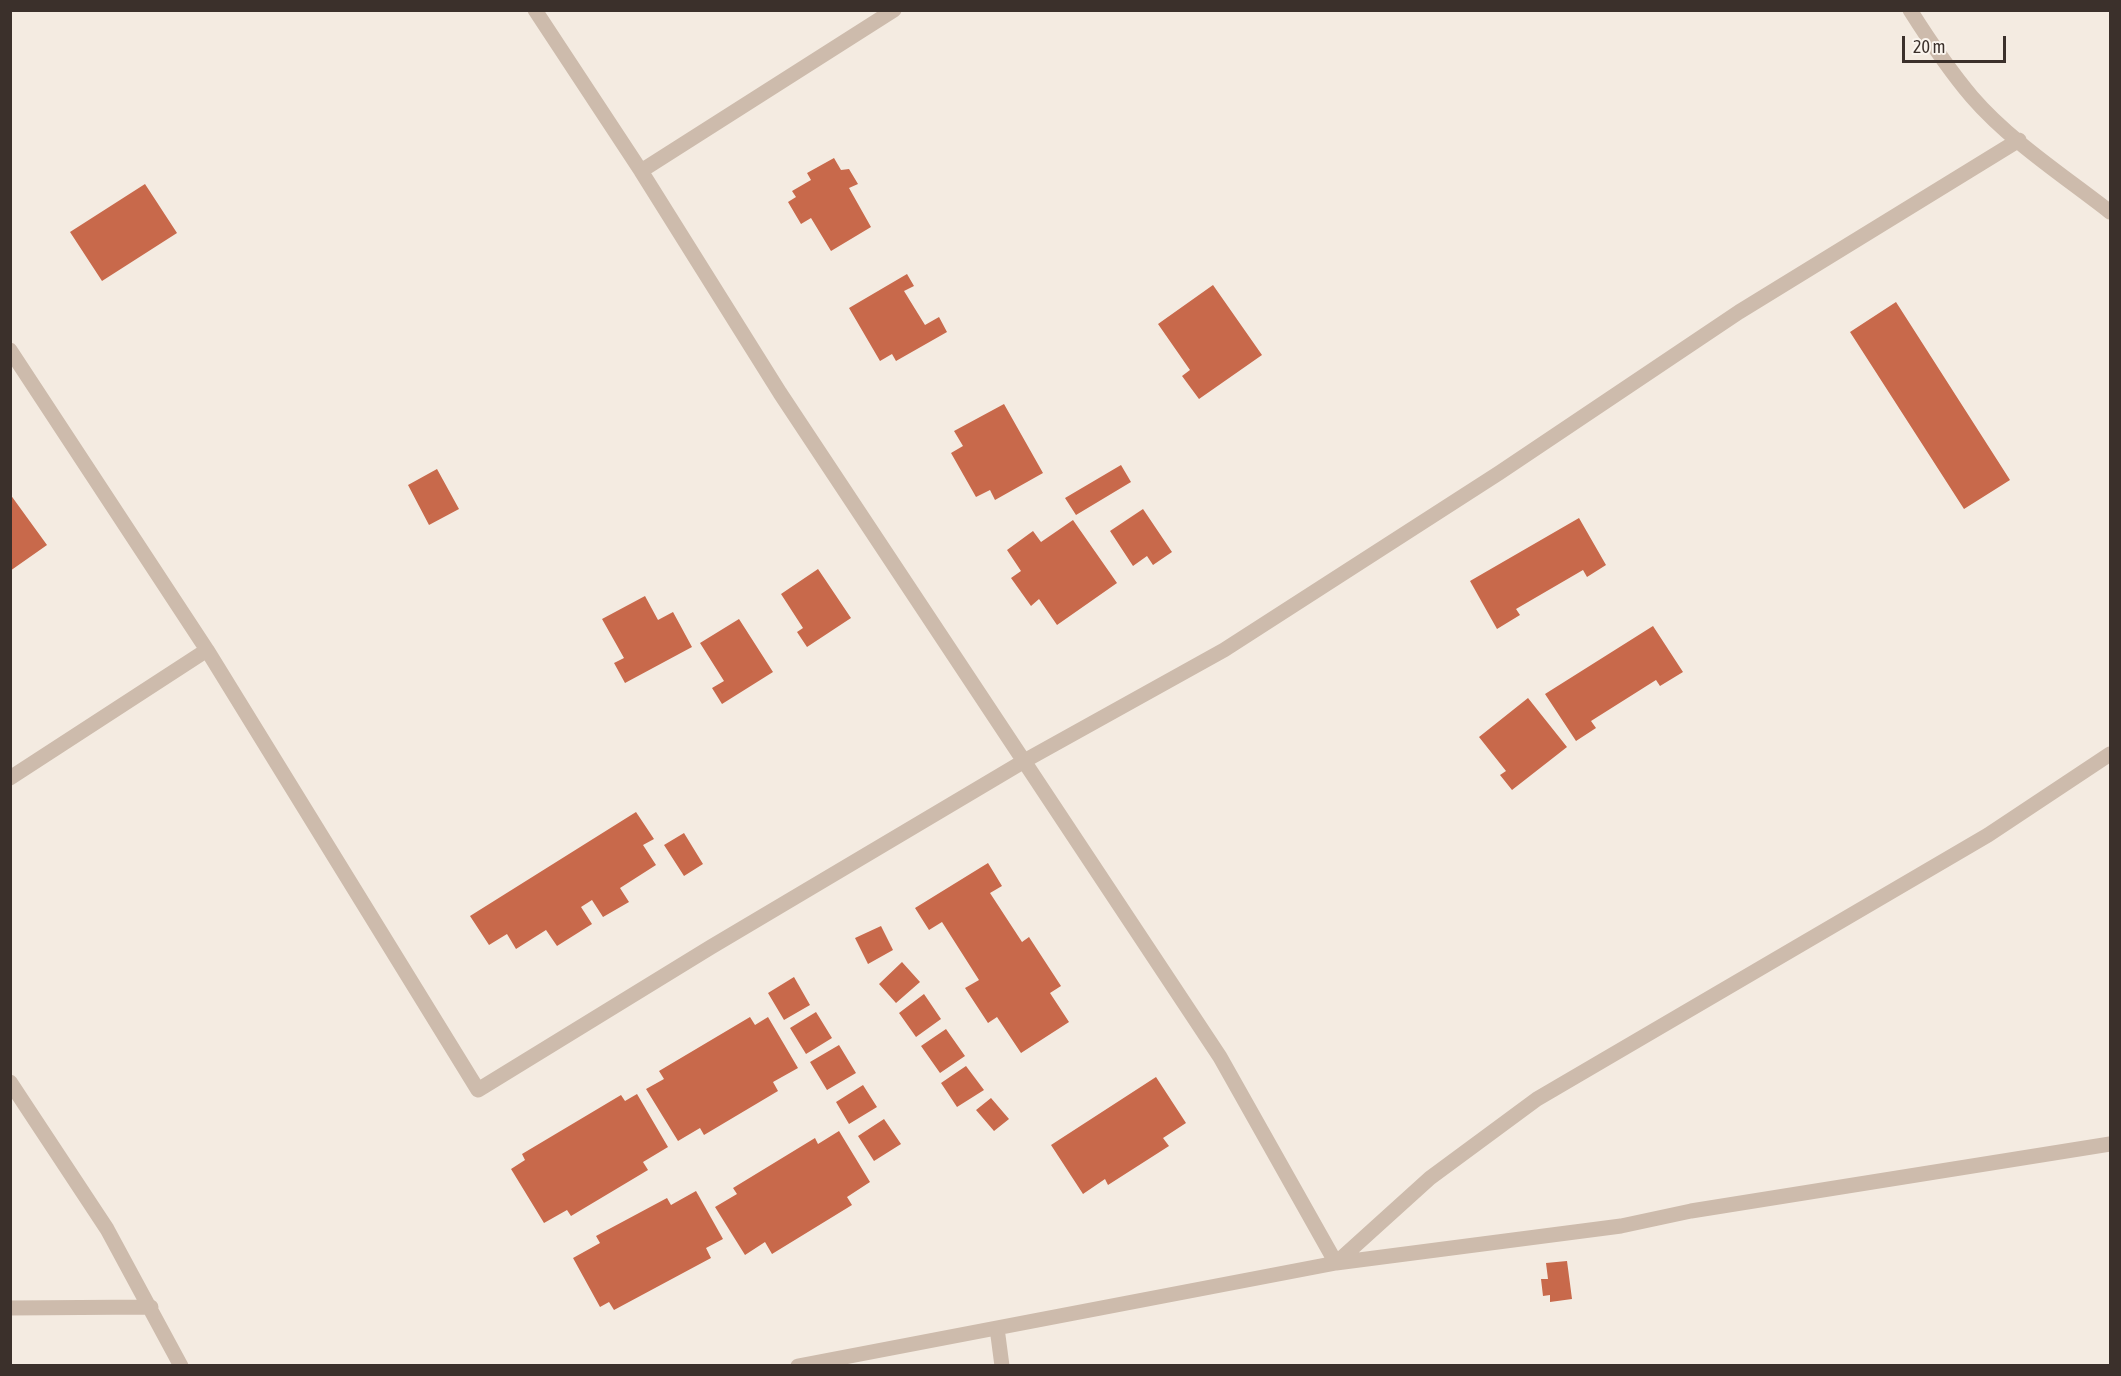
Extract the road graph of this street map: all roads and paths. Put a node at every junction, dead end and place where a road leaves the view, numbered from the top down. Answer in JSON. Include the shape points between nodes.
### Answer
{"nodes":[{"id":1,"x":535,"y":10,"type":"edge"},
{"id":2,"x":894,"y":10,"type":"edge"},
{"id":3,"x":1910,"y":10,"type":"edge"},
{"id":4,"x":2019,"y":140,"type":"junction"},
{"id":5,"x":641,"y":171,"type":"junction"},
{"id":6,"x":2110,"y":212,"type":"edge"},
{"id":7,"x":10,"y":350,"type":"edge"},
{"id":8,"x":207,"y":650,"type":"junction"},
{"id":9,"x":2110,"y":754,"type":"edge"},
{"id":10,"x":1026,"y":760,"type":"junction"},
{"id":11,"x":10,"y":778,"type":"edge"},
{"id":12,"x":10,"y":1082,"type":"edge"},
{"id":13,"x":2110,"y":1144,"type":"edge"},
{"id":14,"x":1336,"y":1263,"type":"junction"},
{"id":15,"x":151,"y":1307,"type":"junction"},
{"id":16,"x":10,"y":1308,"type":"edge"},
{"id":17,"x":997,"y":1328,"type":"junction"},
{"id":18,"x":181,"y":1365,"type":"edge"},
{"id":19,"x":798,"y":1365,"type":"edge"},
{"id":20,"x":1002,"y":1365,"type":"edge"}],
"edges":[{"from":1,"to":5,"type":"street"},
{"from":2,"to":5,"type":"street"},
{"from":3,"to":4,"type":"street","via":[[1931,45],[1973,98]]},
{"from":4,"to":6,"type":"street"},
{"from":4,"to":10,"type":"street","via":[[1739,312],[1224,650]]},
{"from":5,"to":10,"type":"street","via":[[780,393]]},
{"from":7,"to":8,"type":"street"},
{"from":8,"to":10,"type":"street","via":[[478,1090]]},
{"from":8,"to":11,"type":"street"},
{"from":9,"to":14,"type":"street","via":[[1988,835],[1537,1099],[1430,1178]]},
{"from":10,"to":14,"type":"street","via":[[1220,1057]]},
{"from":12,"to":15,"type":"street","via":[[107,1229]]},
{"from":13,"to":14,"type":"street","via":[[1691,1211],[1621,1226]]},
{"from":14,"to":17,"type":"street"},
{"from":15,"to":16,"type":"street"},
{"from":15,"to":18,"type":"street"},
{"from":17,"to":19,"type":"street"},
{"from":17,"to":20,"type":"street"}]}
